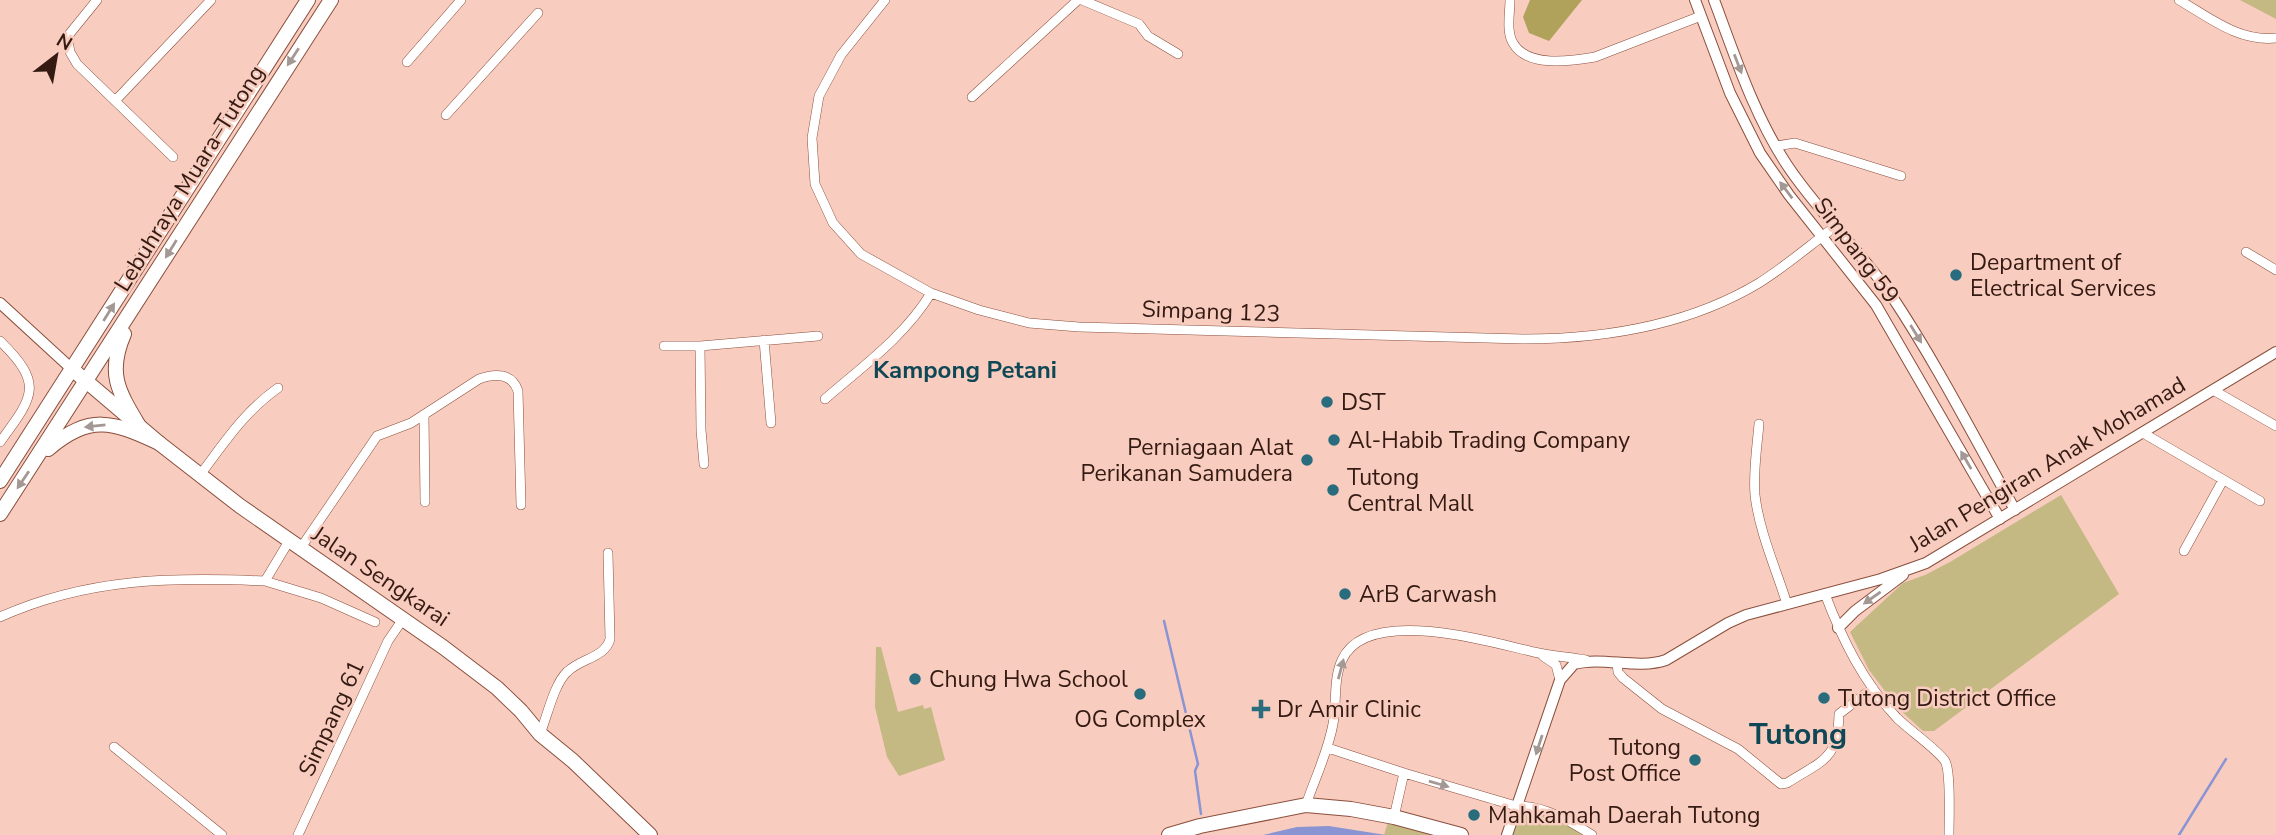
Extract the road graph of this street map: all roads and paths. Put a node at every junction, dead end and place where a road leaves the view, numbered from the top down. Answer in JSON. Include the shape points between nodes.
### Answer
{"nodes":[{"id":1,"x":97,"y":0,"type":"edge"},
{"id":2,"x":211,"y":0,"type":"edge"},
{"id":3,"x":308,"y":0,"type":"edge"},
{"id":4,"x":331,"y":0,"type":"edge"},
{"id":5,"x":461,"y":0,"type":"edge"},
{"id":6,"x":885,"y":0,"type":"edge"},
{"id":7,"x":1080,"y":0,"type":"edge"},
{"id":8,"x":1510,"y":0,"type":"edge"},
{"id":9,"x":1695,"y":0,"type":"edge"},
{"id":10,"x":1714,"y":0,"type":"edge"},
{"id":11,"x":2179,"y":0,"type":"edge"},
{"id":12,"x":538,"y":13,"type":"dead end"},
{"id":13,"x":1701,"y":16,"type":"junction"},
{"id":14,"x":2276,"y":38,"type":"edge"},
{"id":15,"x":1178,"y":54,"type":"dead end"},
{"id":16,"x":407,"y":62,"type":"dead end"},
{"id":17,"x":972,"y":97,"type":"dead end"},
{"id":18,"x":115,"y":101,"type":"junction"},
{"id":19,"x":446,"y":115,"type":"dead end"},
{"id":20,"x":1776,"y":146,"type":"junction"},
{"id":21,"x":173,"y":157,"type":"dead end"},
{"id":22,"x":1901,"y":176,"type":"dead end"},
{"id":23,"x":1836,"y":226,"type":"junction"},
{"id":24,"x":1822,"y":236,"type":"junction"},
{"id":25,"x":2246,"y":252,"type":"dead end"},
{"id":26,"x":2276,"y":270,"type":"edge"},
{"id":27,"x":932,"y":293,"type":"junction"},
{"id":28,"x":138,"y":300,"type":"junction"},
{"id":29,"x":0,"y":303,"type":"edge"},
{"id":30,"x":818,"y":336,"type":"dead end"},
{"id":31,"x":764,"y":340,"type":"junction"},
{"id":32,"x":0,"y":341,"type":"edge"},
{"id":33,"x":664,"y":346,"type":"dead end"},
{"id":34,"x":700,"y":346,"type":"junction"},
{"id":35,"x":2276,"y":352,"type":"edge"},
{"id":36,"x":73,"y":370,"type":"junction"},
{"id":37,"x":86,"y":382,"type":"junction"},
{"id":38,"x":278,"y":388,"type":"dead end"},
{"id":39,"x":2213,"y":390,"type":"junction"},
{"id":40,"x":825,"y":399,"type":"dead end"},
{"id":41,"x":424,"y":415,"type":"junction"},
{"id":42,"x":771,"y":423,"type":"dead end"},
{"id":43,"x":1759,"y":424,"type":"dead end"},
{"id":44,"x":139,"y":426,"type":"junction"},
{"id":45,"x":2276,"y":426,"type":"edge"},
{"id":46,"x":2143,"y":433,"type":"junction"},
{"id":47,"x":0,"y":442,"type":"edge"},
{"id":48,"x":159,"y":443,"type":"junction"},
{"id":49,"x":38,"y":458,"type":"junction"},
{"id":50,"x":704,"y":464,"type":"dead end"},
{"id":51,"x":200,"y":475,"type":"junction"},
{"id":52,"x":2223,"y":480,"type":"junction"},
{"id":53,"x":0,"y":481,"type":"edge"},
{"id":54,"x":2260,"y":500,"type":"dead end"},
{"id":55,"x":425,"y":502,"type":"dead end"},
{"id":56,"x":521,"y":505,"type":"dead end"},
{"id":57,"x":2015,"y":510,"type":"junction"},
{"id":58,"x":0,"y":514,"type":"edge"},
{"id":59,"x":2000,"y":519,"type":"junction"},
{"id":60,"x":295,"y":545,"type":"junction"},
{"id":61,"x":2184,"y":551,"type":"dead end"},
{"id":62,"x":608,"y":553,"type":"dead end"},
{"id":63,"x":1908,"y":571,"type":"junction"},
{"id":64,"x":265,"y":581,"type":"junction"},
{"id":65,"x":1825,"y":594,"type":"junction"},
{"id":66,"x":1787,"y":604,"type":"junction"},
{"id":67,"x":0,"y":617,"type":"edge"},
{"id":68,"x":403,"y":619,"type":"junction"},
{"id":69,"x":375,"y":622,"type":"dead end"},
{"id":70,"x":1838,"y":628,"type":"junction"},
{"id":71,"x":1535,"y":652,"type":"junction"},
{"id":72,"x":1594,"y":662,"type":"junction"},
{"id":73,"x":1617,"y":663,"type":"junction"},
{"id":74,"x":1560,"y":680,"type":"junction"},
{"id":75,"x":1872,"y":688,"type":"junction"},
{"id":76,"x":540,"y":734,"type":"junction"},
{"id":77,"x":114,"y":747,"type":"dead end"},
{"id":78,"x":1328,"y":748,"type":"junction"},
{"id":79,"x":1404,"y":774,"type":"junction"},
{"id":80,"x":1306,"y":805,"type":"junction"},
{"id":81,"x":1516,"y":806,"type":"junction"},
{"id":82,"x":1394,"y":817,"type":"junction"},
{"id":83,"x":222,"y":835,"type":"edge"},
{"id":84,"x":298,"y":835,"type":"edge"},
{"id":85,"x":650,"y":835,"type":"edge"},
{"id":86,"x":1169,"y":835,"type":"edge"},
{"id":87,"x":1461,"y":835,"type":"edge"},
{"id":88,"x":1507,"y":835,"type":"edge"},
{"id":89,"x":1592,"y":835,"type":"edge"},
{"id":90,"x":1949,"y":835,"type":"edge"}],
"edges":[{"from":1,"to":18,"type":"street","via":[[68,37],[70,52]]},
{"from":2,"to":18,"type":"street"},
{"from":36,"to":3,"type":"main road","name":"Lebuhraya Muara–Tutong","one_way":true},
{"from":4,"to":28,"type":"main road","name":"Lebuhraya Muara–Tutong","one_way":true},
{"from":5,"to":16,"type":"street"},
{"from":6,"to":27,"type":"street","name":"Simpang 123","via":[[841,55],[818,96],[812,138],[815,184],[832,223],[861,254]]},
{"from":7,"to":15,"type":"street","via":[[1139,24],[1148,36]]},
{"from":7,"to":17,"type":"street"},
{"from":8,"to":13,"type":"street","via":[[1513,44],[1533,58],[1548,60],[1595,57]]},
{"from":9,"to":13,"type":"street","name":"Simpang 59"},
{"from":10,"to":20,"type":"street","name":"Simpang 59","one_way":true,"via":[[1747,87]]},
{"from":11,"to":14,"type":"street","via":[[2237,34]]},
{"from":12,"to":19,"type":"street"},
{"from":24,"to":13,"type":"street","name":"Simpang 59","one_way":true,"via":[[1748,132]]},
{"from":18,"to":21,"type":"street"},
{"from":20,"to":22,"type":"street","via":[[1795,143]]},
{"from":20,"to":23,"type":"street","name":"Simpang 59"},
{"from":23,"to":24,"type":"street","name":"Simpang 123"},
{"from":23,"to":57,"type":"street","name":"Simpang 59","one_way":true,"via":[[1918,337]]},
{"from":24,"to":27,"type":"street","name":"Simpang 123","via":[[1756,284],[1703,309],[1634,329],[1561,339],[1079,327],[1029,323]]},
{"from":59,"to":24,"type":"street","name":"Simpang 59","one_way":true,"via":[[1875,305]]},
{"from":25,"to":26,"type":"street"},
{"from":27,"to":40,"type":"street","via":[[900,334]]},
{"from":28,"to":37,"type":"main road","name":"Lebuhraya Muara–Tutong"},
{"from":28,"to":44,"type":"main road","via":[[119,345],[115,372],[122,397]]},
{"from":29,"to":36,"type":"street"},
{"from":30,"to":31,"type":"street"},
{"from":31,"to":34,"type":"street"},
{"from":31,"to":42,"type":"street"},
{"from":32,"to":47,"type":"street","via":[[22,364],[31,388]]},
{"from":33,"to":34,"type":"street"},
{"from":34,"to":50,"type":"street"},
{"from":35,"to":39,"type":"street","name":"Jalan Pengiran Anak Mohamad"},
{"from":36,"to":37,"type":"main road","name":"Jalan Sengkarai"},
{"from":36,"to":53,"type":"main road","name":"Lebuhraya Muara–Tutong"},
{"from":37,"to":44,"type":"main road","name":"Jalan Sengkarai"},
{"from":37,"to":49,"type":"main road","name":"Lebuhraya Muara–Tutong"},
{"from":38,"to":51,"type":"street","via":[[246,414]]},
{"from":39,"to":45,"type":"street"},
{"from":39,"to":46,"type":"street","name":"Jalan Pengiran Anak Mohamad"},
{"from":41,"to":55,"type":"street"},
{"from":41,"to":56,"type":"street","via":[[479,379],[490,375],[511,379],[518,391]]},
{"from":41,"to":60,"type":"street","via":[[377,436]]},
{"from":43,"to":66,"type":"street","via":[[1756,498]]},
{"from":44,"to":48,"type":"main road","name":"Jalan Sengkarai"},
{"from":46,"to":52,"type":"street"},
{"from":46,"to":57,"type":"street","name":"Jalan Pengiran Anak Mohamad"},
{"from":48,"to":49,"type":"main road","one_way":true,"via":[[102,424],[78,428]]},
{"from":48,"to":51,"type":"main road","name":"Jalan Sengkarai"},
{"from":49,"to":58,"type":"main road","one_way":true},
{"from":51,"to":60,"type":"main road","name":"Jalan Sengkarai"},
{"from":52,"to":54,"type":"street"},
{"from":52,"to":61,"type":"street"},
{"from":57,"to":59,"type":"street","name":"Jalan Pengiran Anak Mohamad"},
{"from":59,"to":63,"type":"street","name":"Jalan Pengiran Anak Mohamad"},
{"from":60,"to":64,"type":"street"},
{"from":60,"to":68,"type":"main road","name":"Jalan Sengkarai"},
{"from":62,"to":76,"type":"street","via":[[607,648],[566,672]]},
{"from":63,"to":65,"type":"street","name":"Jalan Pengiran Anak Mohamad"},
{"from":63,"to":70,"type":"street","one_way":true},
{"from":64,"to":67,"type":"street","via":[[140,580],[72,592]]},
{"from":64,"to":69,"type":"street","via":[[321,598]]},
{"from":65,"to":66,"type":"street","name":"Jalan Pengiran Anak Mohamad"},
{"from":65,"to":70,"type":"street"},
{"from":66,"to":73,"type":"street","name":"Jalan Pengiran Anak Mohamad","via":[[1728,623],[1656,664]]},
{"from":68,"to":76,"type":"main road","name":"Jalan Sengkarai","via":[[497,688]]},
{"from":68,"to":84,"type":"street","name":"Simpang 61","via":[[388,641]]},
{"from":70,"to":75,"type":"street"},
{"from":71,"to":72,"type":"street"},
{"from":71,"to":74,"type":"street","via":[[1556,665]]},
{"from":78,"to":71,"type":"street","one_way":true,"via":[[1340,665],[1359,642],[1385,634],[1441,632]]},
{"from":72,"to":73,"type":"street","name":"Jalan Pengiran Anak Mohamad"},
{"from":72,"to":74,"type":"street","via":[[1574,664]]},
{"from":73,"to":75,"type":"street","via":[[1623,678],[1662,709],[1738,749],[1782,784],[1829,755],[1835,746],[1839,714]]},
{"from":74,"to":81,"type":"street","one_way":true},
{"from":75,"to":90,"type":"street","via":[[1908,729],[1945,761]]},
{"from":76,"to":85,"type":"main road","name":"Jalan Sengkarai"},
{"from":77,"to":83,"type":"street"},
{"from":78,"to":79,"type":"street"},
{"from":78,"to":80,"type":"street"},
{"from":79,"to":81,"type":"street","one_way":true},
{"from":79,"to":82,"type":"street"},
{"from":80,"to":82,"type":"main road"},
{"from":80,"to":86,"type":"main road"},
{"from":81,"to":88,"type":"street"},
{"from":81,"to":89,"type":"street","via":[[1553,814]]},
{"from":82,"to":87,"type":"main road"}]}
